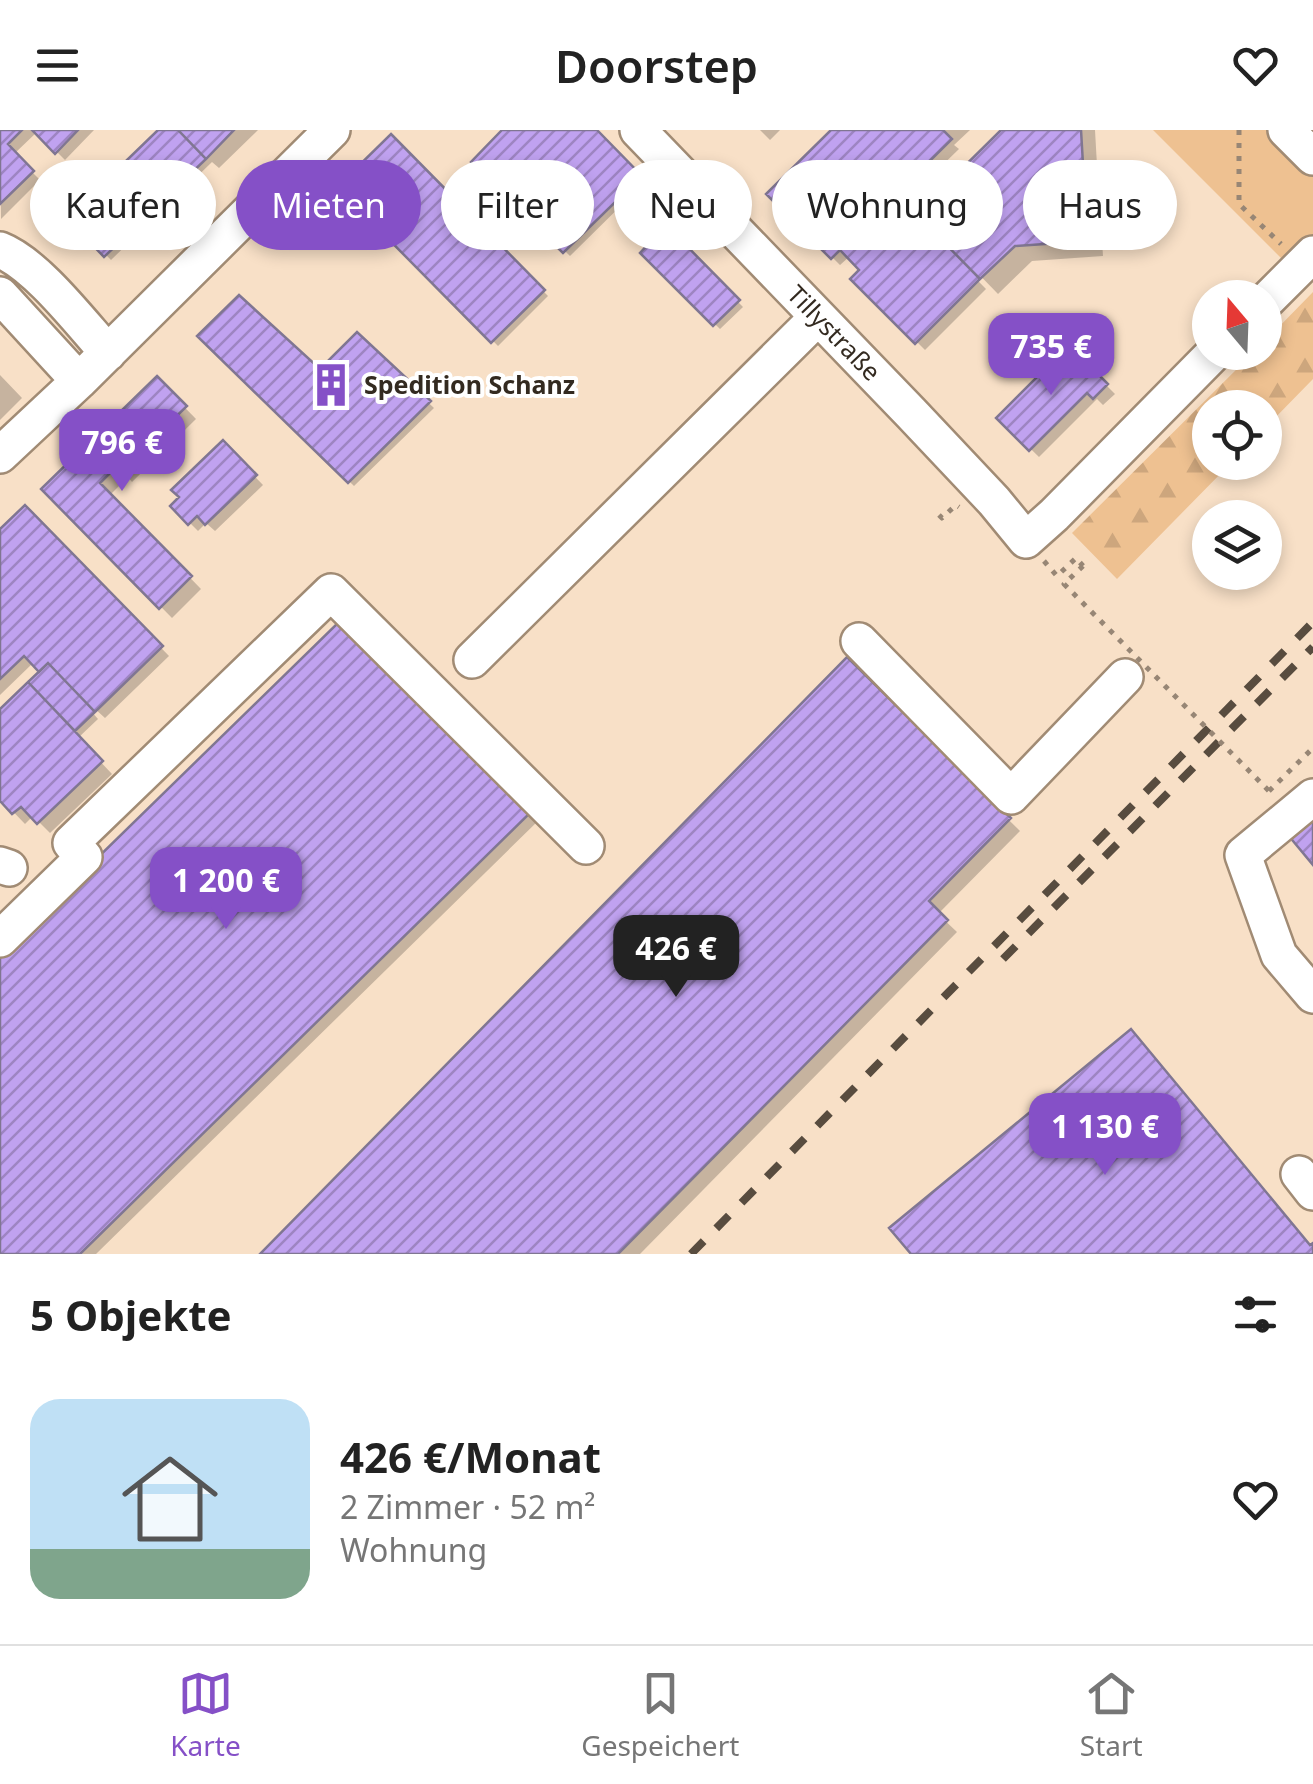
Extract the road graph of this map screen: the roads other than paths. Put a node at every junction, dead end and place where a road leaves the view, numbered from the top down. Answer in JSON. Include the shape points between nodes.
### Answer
{"nodes":[{"id":1,"x":332,"y":130,"type":"edge"},
{"id":2,"x":638,"y":130,"type":"edge"},
{"id":3,"x":1286,"y":130,"type":"edge"},
{"id":4,"x":1313,"y":157,"type":"edge"},
{"id":5,"x":0,"y":250,"type":"edge"},
{"id":6,"x":1302,"y":253,"type":"edge"},
{"id":7,"x":1282,"y":280,"type":"edge"},
{"id":8,"x":0,"y":295,"type":"edge"},
{"id":9,"x":818,"y":317,"type":"junction"},
{"id":10,"x":108,"y":352,"type":"junction"},
{"id":11,"x":1197,"y":370,"type":"edge"},
{"id":12,"x":80,"y":381,"type":"junction"},
{"id":13,"x":0,"y":455,"type":"edge"},
{"id":14,"x":859,"y":641,"type":"dead end"},
{"id":15,"x":472,"y":660,"type":"dead end"},
{"id":16,"x":1125,"y":677,"type":"dead end"},
{"id":17,"x":1313,"y":797,"type":"edge"},
{"id":18,"x":586,"y":846,"type":"dead end"},
{"id":19,"x":0,"y":939,"type":"edge"},
{"id":20,"x":1313,"y":995,"type":"edge"}],
"edges":[{"from":1,"to":10,"type":"street"},
{"from":2,"to":9,"type":"street","name":"Tillystraße"},
{"from":3,"to":4,"type":"street"},
{"from":5,"to":10,"type":"street","via":[[41,280]]},
{"from":6,"to":7,"type":"street"},
{"from":8,"to":12,"type":"street"},
{"from":9,"to":11,"type":"street","name":"Tillystraße","via":[[1026,540]]},
{"from":9,"to":15,"type":"street"},
{"from":10,"to":12,"type":"street"},
{"from":12,"to":13,"type":"street"},
{"from":14,"to":16,"type":"street","via":[[1011,796]]},
{"from":17,"to":20,"type":"street","via":[[1243,855],[1280,955]]},
{"from":18,"to":19,"type":"street","via":[[330,592],[71,843],[84,857]]}]}
